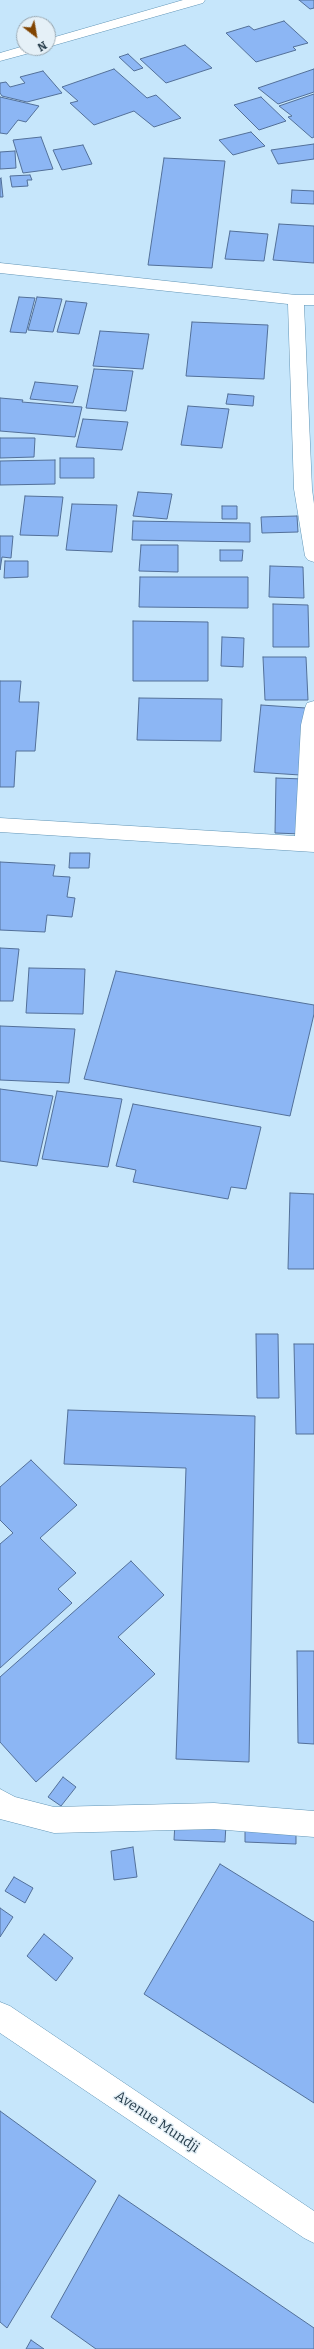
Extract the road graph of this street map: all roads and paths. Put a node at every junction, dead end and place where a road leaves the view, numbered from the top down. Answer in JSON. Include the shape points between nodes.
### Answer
{"nodes":[{"id":1,"x":198,"y":0,"type":"edge"},
{"id":2,"x":56,"y":41,"type":"edge"},
{"id":3,"x":16,"y":52,"type":"edge"},
{"id":4,"x":0,"y":57,"type":"edge"},
{"id":5,"x":0,"y":268,"type":"edge"},
{"id":6,"x":296,"y":300,"type":"junction"},
{"id":7,"x":314,"y":300,"type":"edge"},
{"id":8,"x":314,"y":556,"type":"edge"},
{"id":9,"x":314,"y":708,"type":"edge"},
{"id":10,"x":0,"y":825,"type":"edge"},
{"id":11,"x":309,"y":844,"type":"edge"},
{"id":12,"x":0,"y":1802,"type":"edge"},
{"id":13,"x":314,"y":1824,"type":"edge"},
{"id":14,"x":0,"y":2016,"type":"edge"},
{"id":15,"x":314,"y":2228,"type":"edge"}],
"edges":[{"from":1,"to":2,"type":"street"},
{"from":3,"to":4,"type":"street"},
{"from":5,"to":6,"type":"street"},
{"from":6,"to":7,"type":"street"},
{"from":6,"to":8,"type":"street","via":[[303,489]]},
{"from":9,"to":11,"type":"street","via":[[310,725]]},
{"from":10,"to":11,"type":"street"},
{"from":12,"to":13,"type":"street","via":[[9,1809],[54,1820],[214,1816]]},
{"from":14,"to":15,"type":"street","name":"Avenue Mundji"}]}
